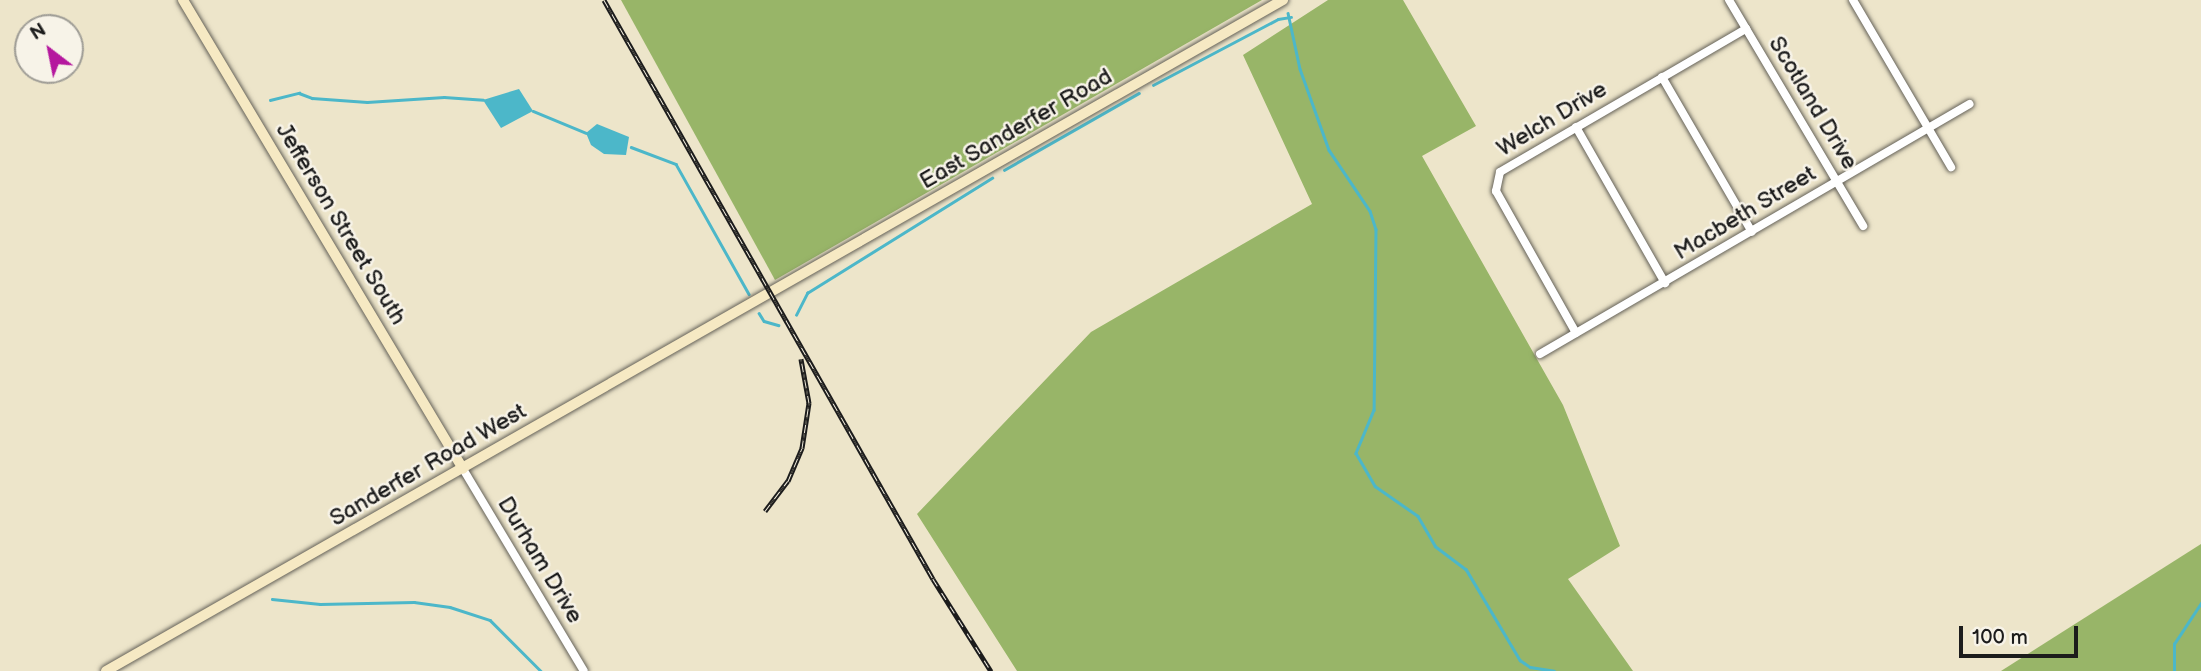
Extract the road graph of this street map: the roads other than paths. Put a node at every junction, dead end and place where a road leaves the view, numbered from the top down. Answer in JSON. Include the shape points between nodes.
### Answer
{"nodes":[{"id":1,"x":183,"y":0,"type":"edge"},
{"id":2,"x":1283,"y":0,"type":"edge"},
{"id":3,"x":1729,"y":0,"type":"edge"},
{"id":4,"x":1853,"y":0,"type":"edge"},
{"id":5,"x":1746,"y":29,"type":"junction"},
{"id":6,"x":1662,"y":78,"type":"junction"},
{"id":7,"x":1970,"y":104,"type":"dead end"},
{"id":8,"x":1576,"y":127,"type":"junction"},
{"id":9,"x":1928,"y":127,"type":"junction"},
{"id":10,"x":1951,"y":167,"type":"dead end"},
{"id":11,"x":1836,"y":180,"type":"junction"},
{"id":12,"x":1863,"y":226,"type":"dead end"},
{"id":13,"x":1752,"y":232,"type":"junction"},
{"id":14,"x":1665,"y":283,"type":"junction"},
{"id":15,"x":770,"y":294,"type":"joint"},
{"id":16,"x":1576,"y":333,"type":"junction"},
{"id":17,"x":1540,"y":354,"type":"dead end"},
{"id":18,"x":463,"y":469,"type":"junction"},
{"id":19,"x":106,"y":671,"type":"edge"},
{"id":20,"x":584,"y":671,"type":"edge"}],
"edges":[{"from":1,"to":18,"type":"street","name":"Jefferson Street South"},
{"from":2,"to":15,"type":"street","name":"East Sanderfer Road"},
{"from":3,"to":5,"type":"street","name":"Scotland Drive"},
{"from":4,"to":9,"type":"street"},
{"from":5,"to":6,"type":"street","name":"Welch Drive"},
{"from":5,"to":11,"type":"street","name":"Scotland Drive"},
{"from":6,"to":8,"type":"street","name":"Welch Drive"},
{"from":6,"to":13,"type":"street"},
{"from":7,"to":9,"type":"street","name":"Macbeth Street"},
{"from":8,"to":14,"type":"street"},
{"from":8,"to":16,"type":"street","name":"Welch Drive","via":[[1507,164],[1496,191]]},
{"from":9,"to":10,"type":"street"},
{"from":9,"to":11,"type":"street","name":"Macbeth Street"},
{"from":11,"to":12,"type":"street","name":"Scotland Drive"},
{"from":11,"to":13,"type":"street","name":"Macbeth Street"},
{"from":13,"to":14,"type":"street","name":"Macbeth Street"},
{"from":14,"to":16,"type":"street","name":"Macbeth Street"},
{"from":15,"to":18,"type":"street","name":"Sanderfer Road West"},
{"from":16,"to":17,"type":"street","name":"Macbeth Street"},
{"from":18,"to":19,"type":"street","name":"Sanderfer Road West"},
{"from":18,"to":20,"type":"street","name":"Durham Drive"}]}
